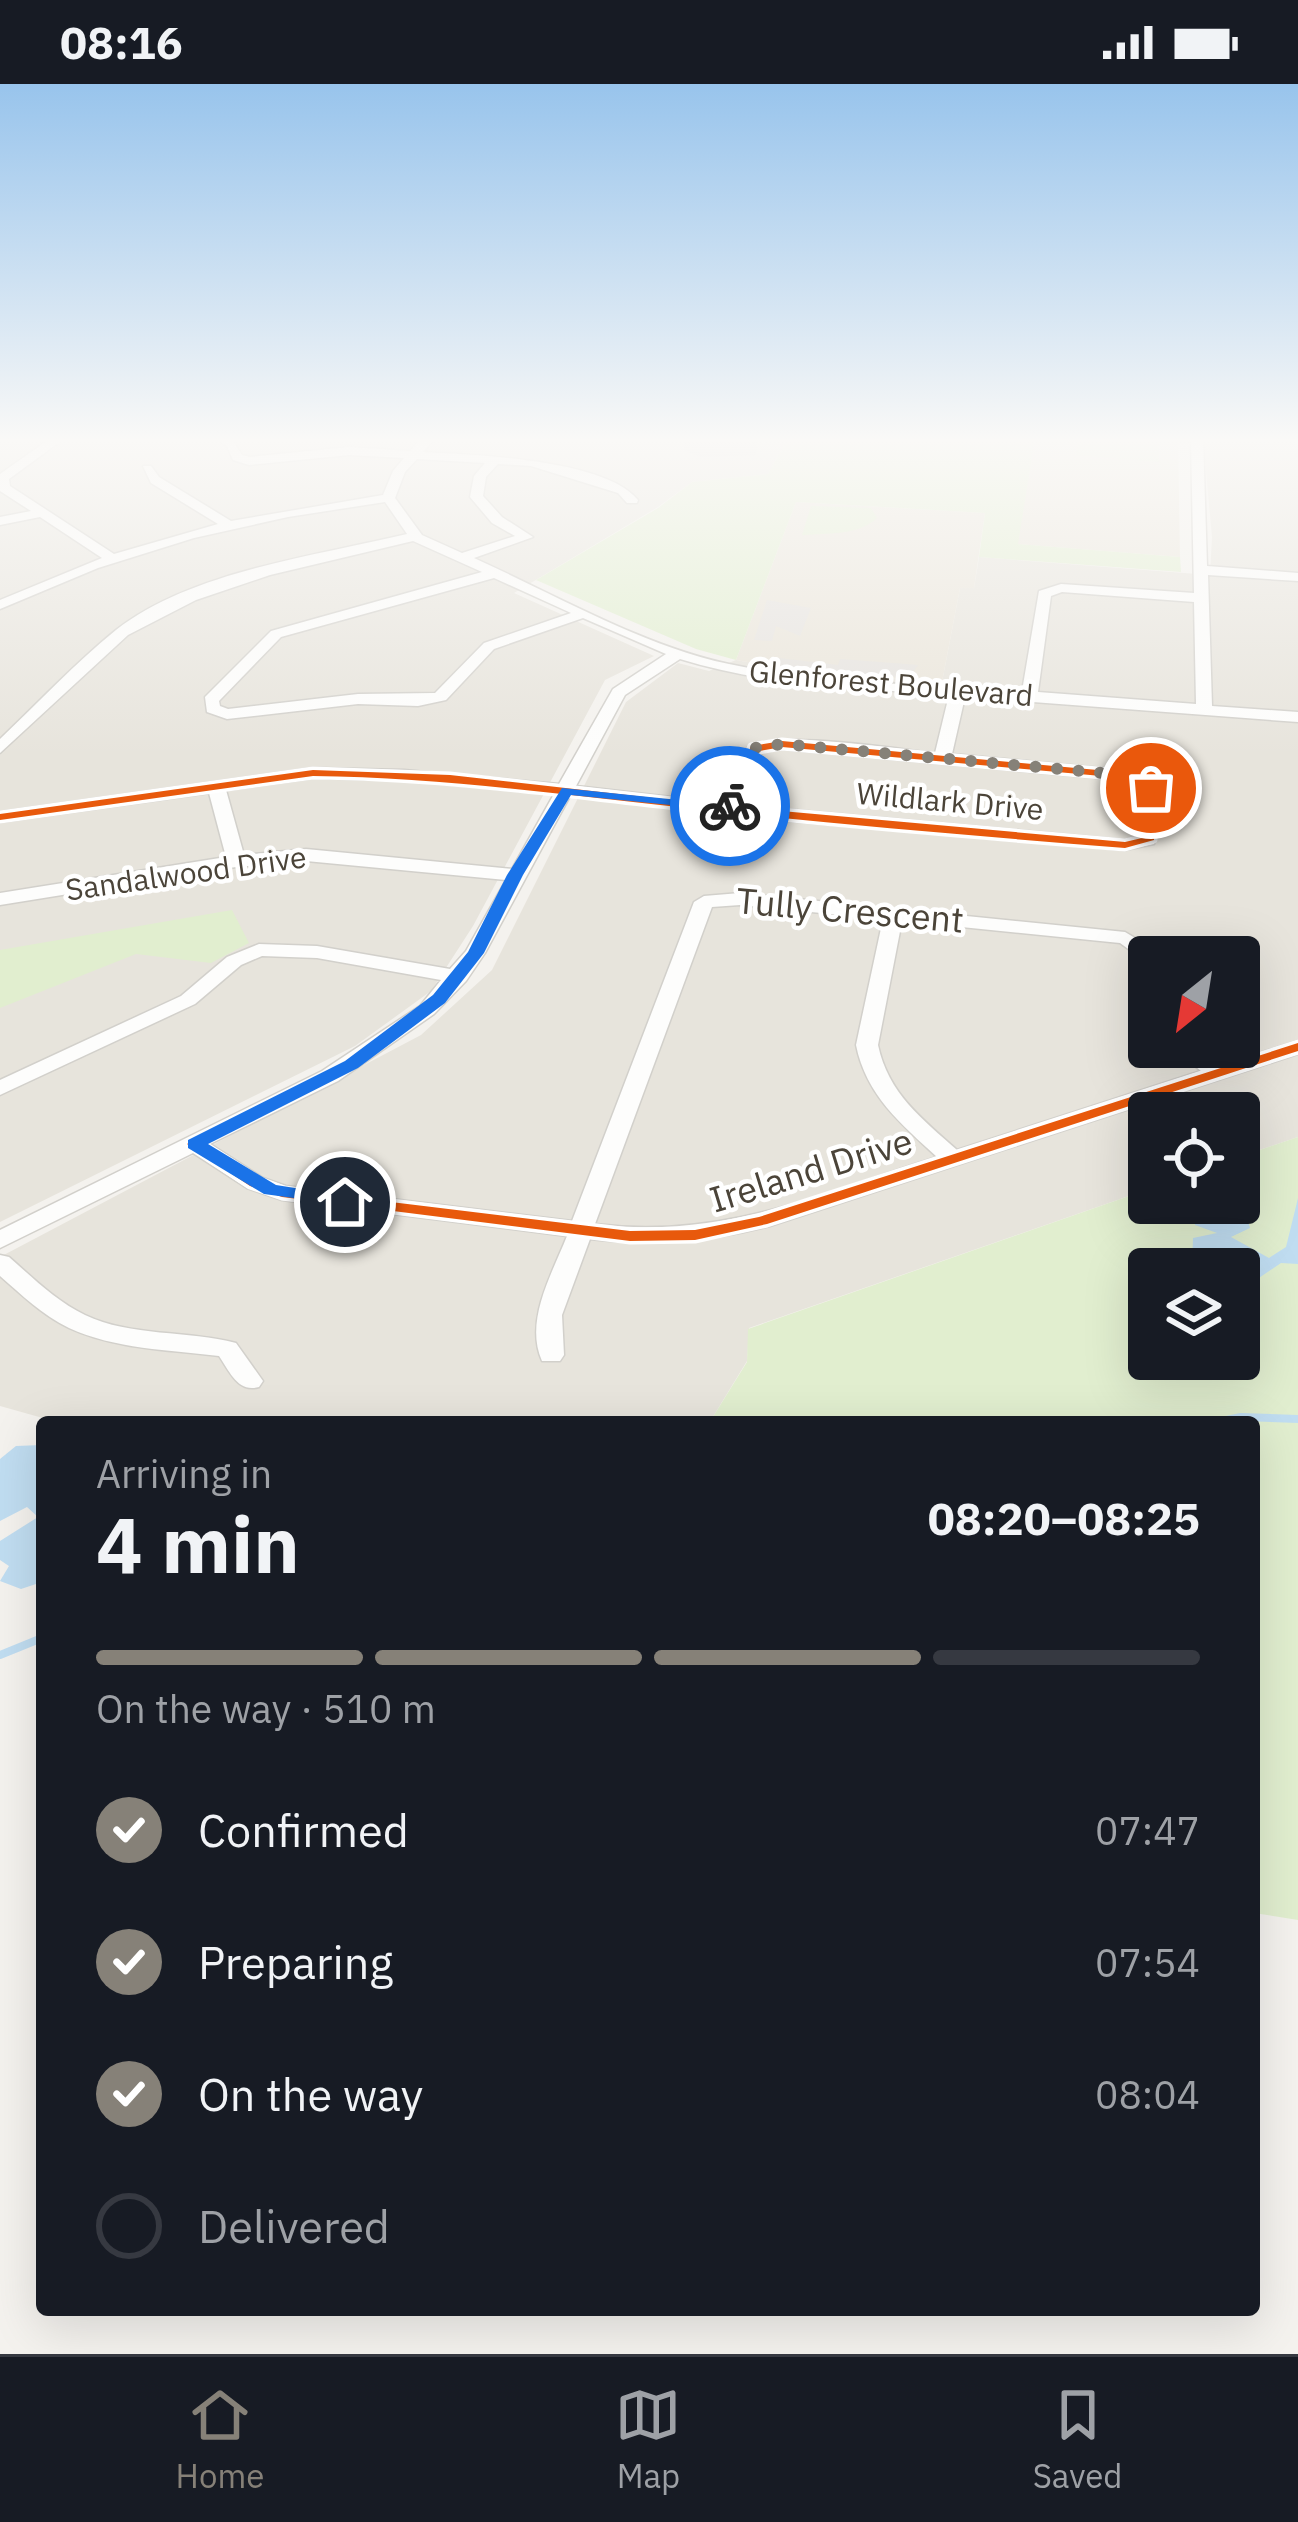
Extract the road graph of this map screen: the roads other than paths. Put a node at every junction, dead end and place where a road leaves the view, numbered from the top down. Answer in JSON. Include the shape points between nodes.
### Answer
{"nodes":[{"id":1,"x":89,"y":544,"type":"edge"},
{"id":2,"x":161,"y":544,"type":"edge"},
{"id":3,"x":385,"y":544,"type":"edge"},
{"id":4,"x":432,"y":544,"type":"edge"},
{"id":5,"x":504,"y":544,"type":"edge"},
{"id":6,"x":1200,"y":544,"type":"edge"},
{"id":7,"x":110,"y":557,"type":"junction"},
{"id":8,"x":460,"y":558,"type":"junction"},
{"id":9,"x":1201,"y":570,"type":"junction"},
{"id":10,"x":491,"y":574,"type":"junction"},
{"id":11,"x":1298,"y":577,"type":"edge"},
{"id":12,"x":1201,"y":598,"type":"junction"},
{"id":13,"x":0,"y":605,"type":"edge"},
{"id":14,"x":581,"y":614,"type":"junction"},
{"id":15,"x":676,"y":654,"type":"junction"},
{"id":16,"x":958,"y":692,"type":"junction"},
{"id":17,"x":1029,"y":697,"type":"junction"},
{"id":18,"x":1204,"y":711,"type":"junction"},
{"id":19,"x":1298,"y":717,"type":"edge"},
{"id":20,"x":0,"y":748,"type":"edge"},
{"id":21,"x":943,"y":757,"type":"junction"},
{"id":22,"x":216,"y":786,"type":"junction"},
{"id":23,"x":567,"y":791,"type":"junction"},
{"id":24,"x":729,"y":809,"type":"junction"},
{"id":25,"x":0,"y":818,"type":"edge"},
{"id":26,"x":236,"y":861,"type":"junction"},
{"id":27,"x":515,"y":875,"type":"junction"},
{"id":28,"x":0,"y":899,"type":"edge"},
{"id":29,"x":894,"y":914,"type":"junction"},
{"id":30,"x":1128,"y":939,"type":"edge"},
{"id":31,"x":459,"y":977,"type":"junction"},
{"id":32,"x":1298,"y":1046,"type":"edge"},
{"id":33,"x":1210,"y":1068,"type":"edge"},
{"id":34,"x":1217,"y":1073,"type":"junction"},
{"id":35,"x":0,"y":1088,"type":"edge"},
{"id":36,"x":194,"y":1144,"type":"junction"},
{"id":37,"x":953,"y":1159,"type":"junction"},
{"id":38,"x":580,"y":1231,"type":"junction"},
{"id":39,"x":0,"y":1240,"type":"edge"},
{"id":40,"x":0,"y":1262,"type":"edge"},
{"id":41,"x":551,"y":1354,"type":"dead end"},
{"id":42,"x":250,"y":1381,"type":"dead end"}],
"edges":[{"from":1,"to":7,"type":"street"},
{"from":2,"to":7,"type":"street"},
{"from":3,"to":20,"type":"street","via":[[209,589],[146,617]]},
{"from":4,"to":8,"type":"street","name":"Glenforest Boulevard"},
{"from":5,"to":8,"type":"street"},
{"from":6,"to":9,"type":"street"},
{"from":7,"to":13,"type":"street"},
{"from":8,"to":10,"type":"street","name":"Glenforest Boulevard"},
{"from":9,"to":11,"type":"street"},
{"from":9,"to":12,"type":"street"},
{"from":10,"to":14,"type":"street","name":"Glenforest Boulevard"},
{"from":10,"to":14,"type":"street","via":[[276,634],[211,700],[213,709],[440,698],[489,646]]},
{"from":12,"to":17,"type":"street","via":[[1061,588],[1044,594]]},
{"from":12,"to":18,"type":"street"},
{"from":14,"to":15,"type":"street","name":"Glenforest Boulevard"},
{"from":15,"to":16,"type":"street","name":"Glenforest Boulevard","via":[[781,677]]},
{"from":15,"to":23,"type":"street","via":[[619,692]]},
{"from":16,"to":17,"type":"street","name":"Glenforest Boulevard"},
{"from":16,"to":21,"type":"street"},
{"from":17,"to":18,"type":"street","name":"Glenforest Boulevard"},
{"from":18,"to":19,"type":"street","name":"Glenforest Boulevard"},
{"from":21,"to":24,"type":"street","name":"Wildlark Drive","via":[[754,748]]},
{"from":21,"to":24,"type":"street","name":"Wildlark Drive","via":[[1137,776],[1151,788],[1148,840],[1113,844]]},
{"from":22,"to":23,"type":"street","name":"Wildlark Drive","via":[[357,772]]},
{"from":22,"to":25,"type":"street","name":"Wildlark Drive"},
{"from":22,"to":26,"type":"street"},
{"from":23,"to":24,"type":"street","name":"Wildlark Drive"},
{"from":23,"to":27,"type":"street"},
{"from":26,"to":27,"type":"street","name":"Sandalwood Drive","via":[[306,855]]},
{"from":26,"to":28,"type":"street","name":"Sandalwood Drive"},
{"from":27,"to":31,"type":"street"},
{"from":29,"to":30,"type":"street","name":"Tully Crescent"},
{"from":29,"to":37,"type":"street","via":[[868,1065],[889,1099]]},
{"from":29,"to":38,"type":"street","name":"Tully Crescent","via":[[726,898],[699,907]]},
{"from":31,"to":35,"type":"street","via":[[259,950],[188,1000]]},
{"from":31,"to":36,"type":"street","via":[[371,1052]]},
{"from":32,"to":34,"type":"street","name":"Ireland Drive"},
{"from":33,"to":34,"type":"street"},
{"from":34,"to":37,"type":"street","name":"Ireland Drive"},
{"from":36,"to":38,"type":"street","name":"Ireland Drive","via":[[282,1193]]},
{"from":36,"to":39,"type":"street"},
{"from":37,"to":38,"type":"street","name":"Ireland Drive","via":[[727,1230],[658,1237]]},
{"from":38,"to":41,"type":"street","via":[[549,1316]]},
{"from":40,"to":42,"type":"street","via":[[70,1319],[227,1349]]}]}
